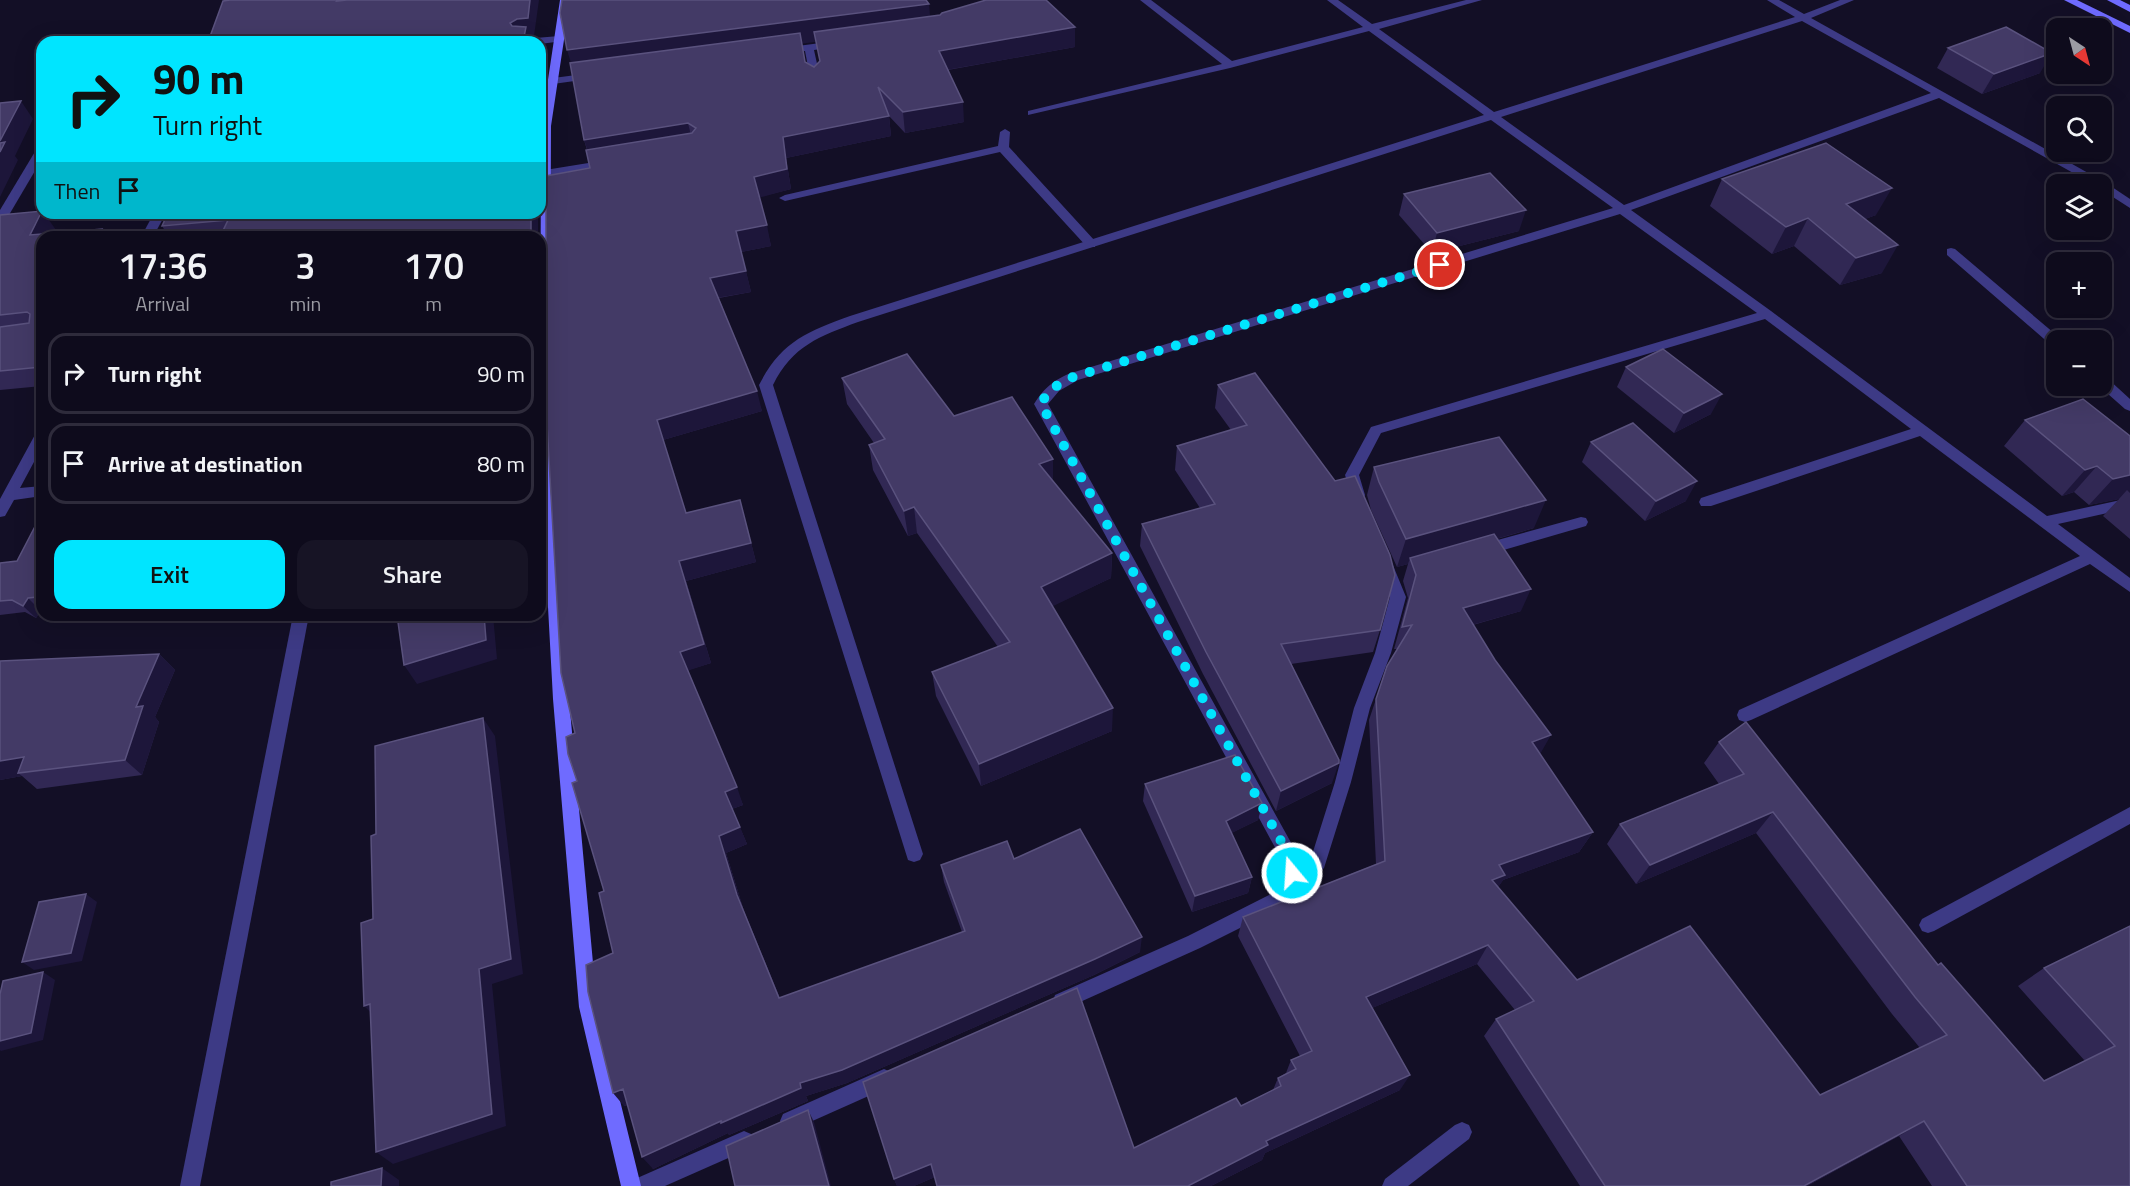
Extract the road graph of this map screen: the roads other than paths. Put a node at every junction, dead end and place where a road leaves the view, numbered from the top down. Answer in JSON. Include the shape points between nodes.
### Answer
{"nodes":[{"id":1,"x":567,"y":0,"type":"edge"},
{"id":2,"x":1144,"y":0,"type":"edge"},
{"id":3,"x":1332,"y":0,"type":"edge"},
{"id":4,"x":1478,"y":0,"type":"edge"},
{"id":5,"x":1772,"y":0,"type":"edge"},
{"id":6,"x":1849,"y":0,"type":"edge"},
{"id":7,"x":2069,"y":0,"type":"edge"},
{"id":8,"x":2112,"y":0,"type":"edge"},
{"id":9,"x":2130,"y":9,"type":"edge"},
{"id":10,"x":1804,"y":17,"type":"junction"},
{"id":11,"x":1369,"y":27,"type":"junction"},
{"id":12,"x":2130,"y":30,"type":"edge"},
{"id":13,"x":559,"y":39,"type":"junction"},
{"id":14,"x":546,"y":40,"type":"edge"},
{"id":15,"x":844,"y":43,"type":"edge"},
{"id":16,"x":809,"y":48,"type":"junction"},
{"id":17,"x":774,"y":52,"type":"edge"},
{"id":18,"x":1230,"y":65,"type":"junction"},
{"id":19,"x":599,"y":75,"type":"edge"},
{"id":20,"x":553,"y":81,"type":"junction"},
{"id":21,"x":816,"y":82,"type":"edge"},
{"id":22,"x":1939,"y":94,"type":"junction"},
{"id":23,"x":546,"y":112,"type":"edge"},
{"id":24,"x":1032,"y":113,"type":"dead end"},
{"id":25,"x":1496,"y":116,"type":"junction"},
{"id":26,"x":1005,"y":132,"type":"dead end"},
{"id":27,"x":1004,"y":148,"type":"junction"},
{"id":28,"x":36,"y":160,"type":"edge"},
{"id":29,"x":614,"y":162,"type":"edge"},
{"id":30,"x":546,"y":173,"type":"edge"},
{"id":31,"x":2081,"y":174,"type":"edge"},
{"id":32,"x":2112,"y":192,"type":"edge"},
{"id":33,"x":785,"y":198,"type":"dead end"},
{"id":34,"x":2130,"y":204,"type":"edge"},
{"id":35,"x":1623,"y":209,"type":"junction"},
{"id":36,"x":0,"y":219,"type":"edge"},
{"id":37,"x":1091,"y":244,"type":"junction"},
{"id":38,"x":1951,"y":252,"type":"dead end"},
{"id":39,"x":1767,"y":314,"type":"junction"},
{"id":40,"x":2046,"y":333,"type":"edge"},
{"id":41,"x":2112,"y":390,"type":"edge"},
{"id":42,"x":2130,"y":406,"type":"edge"},
{"id":43,"x":1923,"y":430,"type":"junction"},
{"id":44,"x":36,"y":445,"type":"edge"},
{"id":45,"x":546,"y":472,"type":"edge"},
{"id":46,"x":36,"y":492,"type":"edge"},
{"id":47,"x":9,"y":495,"type":"junction"},
{"id":48,"x":1706,"y":502,"type":"dead end"},
{"id":49,"x":2130,"y":503,"type":"edge"},
{"id":50,"x":1362,"y":511,"type":"edge"},
{"id":51,"x":0,"y":512,"type":"edge"},
{"id":52,"x":1581,"y":522,"type":"dead end"},
{"id":53,"x":2045,"y":522,"type":"junction"},
{"id":54,"x":1379,"y":549,"type":"edge"},
{"id":55,"x":1470,"y":554,"type":"edge"},
{"id":56,"x":2092,"y":557,"type":"junction"},
{"id":57,"x":2130,"y":586,"type":"edge"},
{"id":58,"x":300,"y":621,"type":"edge"},
{"id":59,"x":1745,"y":715,"type":"dead end"},
{"id":60,"x":2130,"y":815,"type":"edge"},
{"id":61,"x":915,"y":854,"type":"dead end"},
{"id":62,"x":1282,"y":898,"type":"junction"},
{"id":63,"x":1928,"y":926,"type":"dead end"},
{"id":64,"x":1043,"y":1009,"type":"edge"},
{"id":65,"x":902,"y":1071,"type":"edge"},
{"id":66,"x":1462,"y":1132,"type":"dead end"},
{"id":67,"x":190,"y":1186,"type":"edge"},
{"id":68,"x":631,"y":1186,"type":"edge"},
{"id":69,"x":642,"y":1186,"type":"edge"},
{"id":70,"x":1392,"y":1186,"type":"edge"}],
"edges":[{"from":1,"to":13,"type":"street"},
{"from":2,"to":18,"type":"street"},
{"from":3,"to":11,"type":"street"},
{"from":4,"to":11,"type":"street"},
{"from":5,"to":10,"type":"street"},
{"from":6,"to":10,"type":"street"},
{"from":7,"to":12,"type":"street"},
{"from":8,"to":9,"type":"street"},
{"from":10,"to":22,"type":"street"},
{"from":10,"to":25,"type":"street"},
{"from":11,"to":18,"type":"street"},
{"from":11,"to":25,"type":"street"},
{"from":13,"to":14,"type":"street"},
{"from":13,"to":20,"type":"street"},
{"from":15,"to":16,"type":"street"},
{"from":16,"to":17,"type":"street"},
{"from":16,"to":21,"type":"street"},
{"from":18,"to":24,"type":"street"},
{"from":19,"to":20,"type":"street"},
{"from":20,"to":23,"type":"street"},
{"from":22,"to":31,"type":"street"},
{"from":22,"to":35,"type":"street"},
{"from":25,"to":35,"type":"street"},
{"from":25,"to":37,"type":"street"},
{"from":26,"to":27,"type":"street"},
{"from":27,"to":33,"type":"street"},
{"from":27,"to":37,"type":"street"},
{"from":28,"to":36,"type":"street"},
{"from":29,"to":30,"type":"street"},
{"from":32,"to":34,"type":"street"},
{"from":35,"to":39,"type":"street"},
{"from":35,"to":62,"type":"street","via":[[1073,377],[1046,394],[1041,404],[1293,863]]},
{"from":37,"to":61,"type":"street","via":[[808,335],[774,366],[766,385]]},
{"from":38,"to":40,"type":"street"},
{"from":39,"to":43,"type":"street"},
{"from":39,"to":50,"type":"street","via":[[1376,430],[1352,475]]},
{"from":41,"to":42,"type":"street"},
{"from":43,"to":48,"type":"street"},
{"from":43,"to":53,"type":"street"},
{"from":44,"to":47,"type":"street"},
{"from":45,"to":68,"type":"street","via":[[588,1007]]},
{"from":46,"to":47,"type":"street"},
{"from":47,"to":51,"type":"street"},
{"from":49,"to":53,"type":"street"},
{"from":52,"to":55,"type":"street"},
{"from":53,"to":56,"type":"street"},
{"from":54,"to":62,"type":"street","via":[[1397,575],[1398,597],[1383,653],[1362,708],[1318,862]]},
{"from":56,"to":57,"type":"street"},
{"from":56,"to":59,"type":"street"},
{"from":58,"to":67,"type":"street"},
{"from":60,"to":63,"type":"street"},
{"from":62,"to":64,"type":"street"},
{"from":65,"to":69,"type":"street"},
{"from":66,"to":70,"type":"street"}]}
